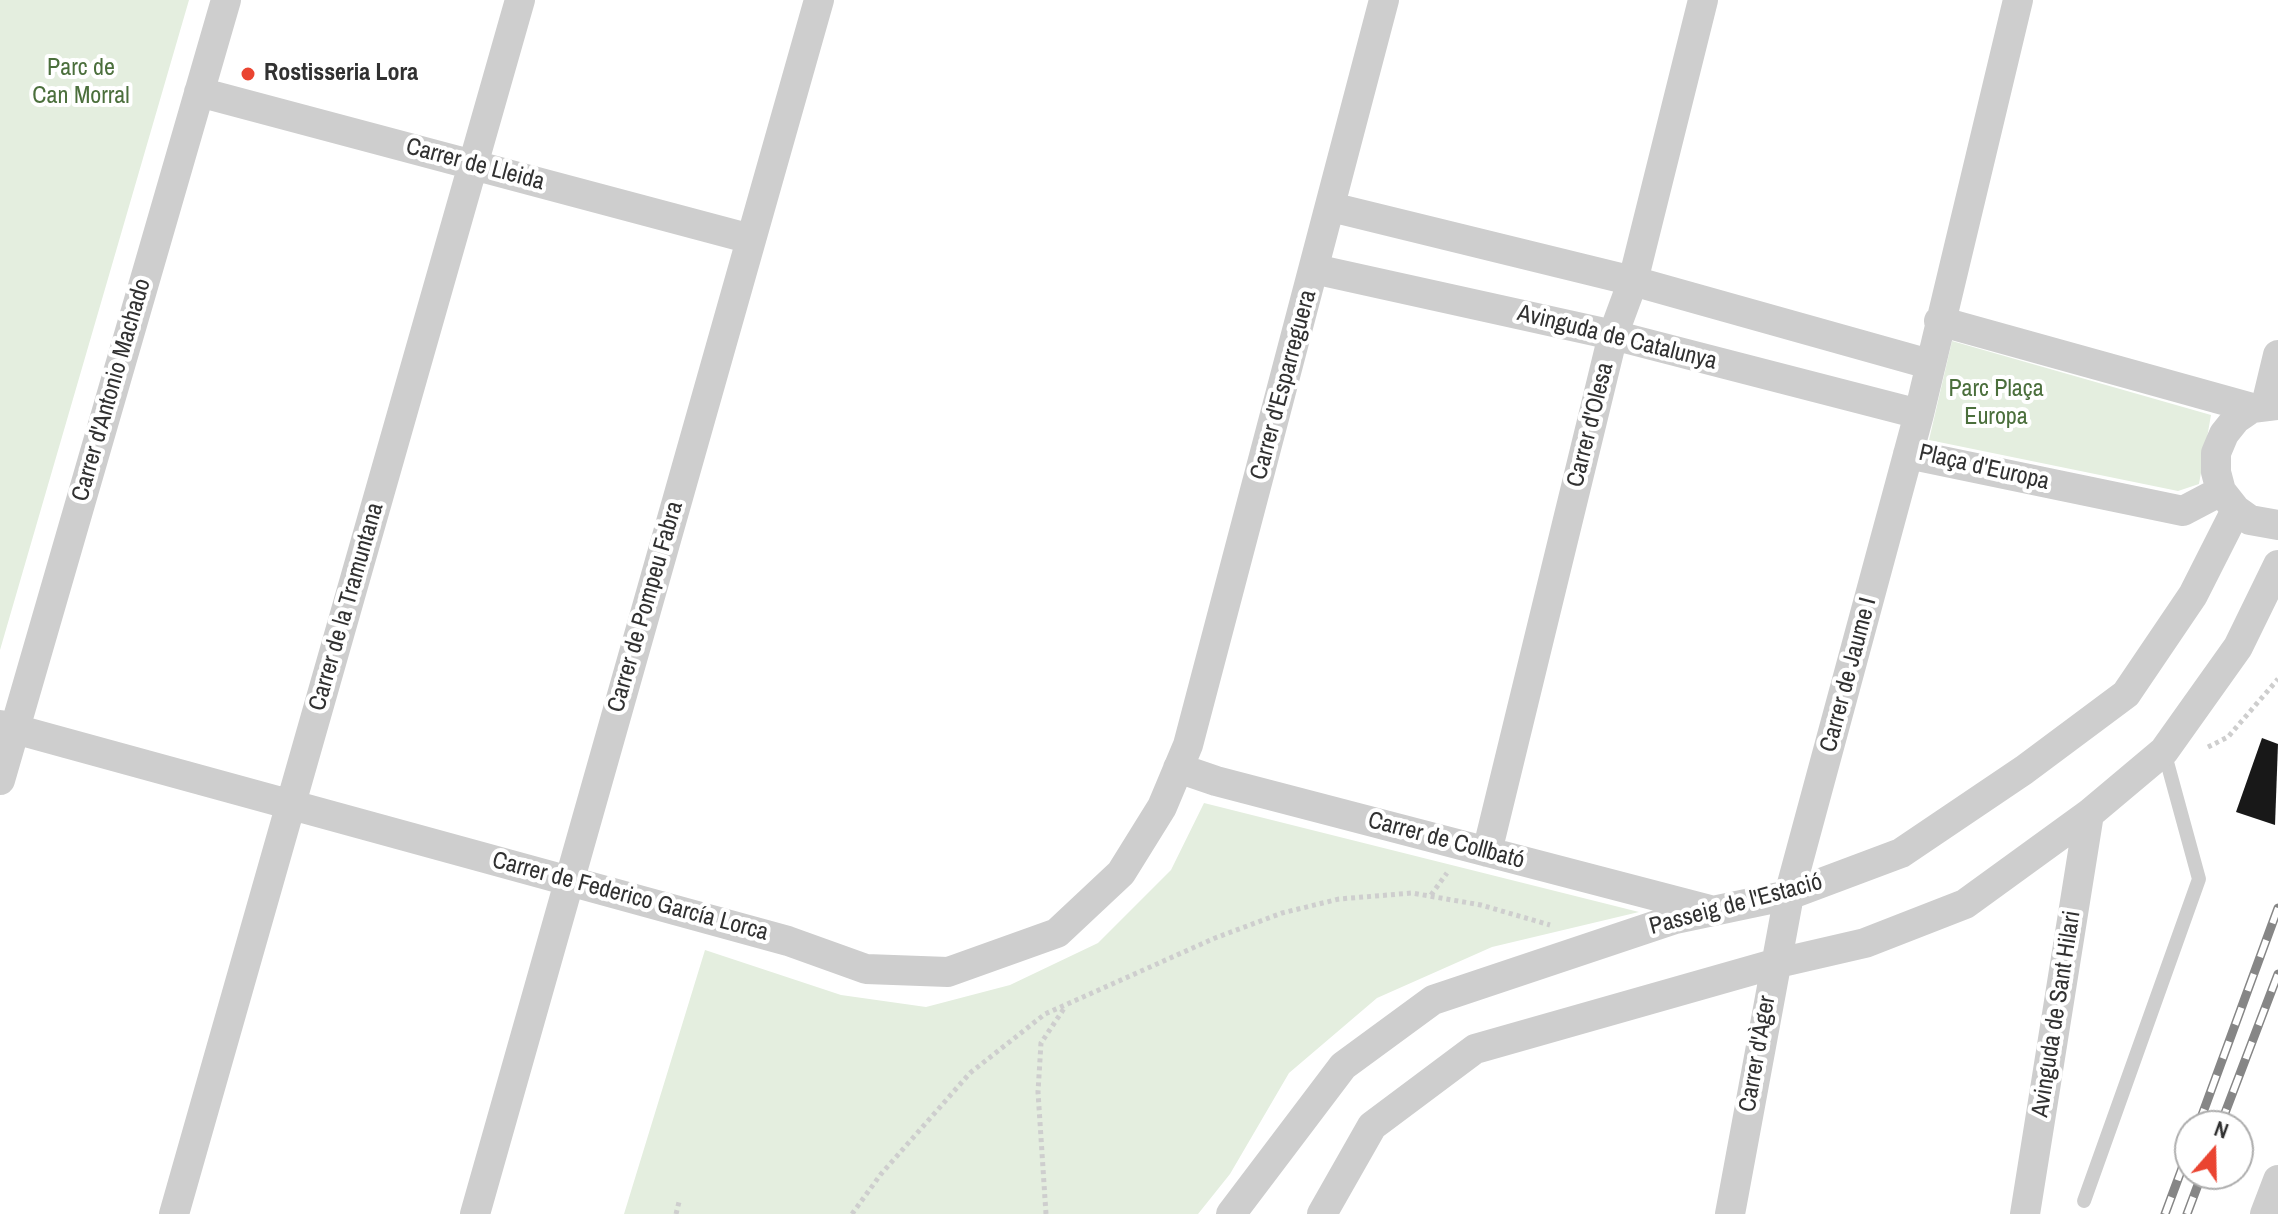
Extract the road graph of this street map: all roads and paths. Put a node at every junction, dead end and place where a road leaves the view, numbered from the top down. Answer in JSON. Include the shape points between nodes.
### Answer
{"nodes":[{"id":1,"x":226,"y":0,"type":"edge"},
{"id":2,"x":520,"y":0,"type":"edge"},
{"id":3,"x":819,"y":0,"type":"edge"},
{"id":4,"x":1384,"y":0,"type":"edge"},
{"id":5,"x":1703,"y":0,"type":"edge"},
{"id":6,"x":2018,"y":0,"type":"edge"},
{"id":7,"x":199,"y":92,"type":"junction"},
{"id":8,"x":473,"y":165,"type":"junction"},
{"id":9,"x":1331,"y":207,"type":"junction"},
{"id":10,"x":751,"y":239,"type":"junction"},
{"id":11,"x":1314,"y":269,"type":"junction"},
{"id":12,"x":1633,"y":281,"type":"junction"},
{"id":13,"x":1939,"y":321,"type":"junction"},
{"id":14,"x":1613,"y":335,"type":"junction"},
{"id":15,"x":2278,"y":355,"type":"edge"},
{"id":16,"x":1929,"y":364,"type":"junction"},
{"id":17,"x":2265,"y":406,"type":"edge"},
{"id":18,"x":1919,"y":414,"type":"junction"},
{"id":19,"x":1908,"y":454,"type":"junction"},
{"id":20,"x":2229,"y":500,"type":"junction"},
{"id":21,"x":2278,"y":525,"type":"edge"},
{"id":22,"x":2278,"y":565,"type":"edge"},
{"id":23,"x":2278,"y":679,"type":"edge"},
{"id":24,"x":7,"y":727,"type":"edge"},
{"id":25,"x":2164,"y":751,"type":"junction"},
{"id":26,"x":1178,"y":768,"type":"junction"},
{"id":27,"x":0,"y":780,"type":"edge"},
{"id":28,"x":291,"y":805,"type":"junction"},
{"id":29,"x":2089,"y":814,"type":"junction"},
{"id":30,"x":1487,"y":852,"type":"junction"},
{"id":31,"x":568,"y":880,"type":"junction"},
{"id":32,"x":1789,"y":895,"type":"junction"},
{"id":33,"x":1714,"y":911,"type":"junction"},
{"id":34,"x":1594,"y":946,"type":"junction"},
{"id":35,"x":1774,"y":964,"type":"junction"},
{"id":36,"x":1067,"y":1004,"type":"junction"},
{"id":37,"x":2278,"y":1180,"type":"edge"},
{"id":38,"x":2084,"y":1201,"type":"dead end"},
{"id":39,"x":679,"y":1202,"type":"dead end"},
{"id":40,"x":174,"y":1214,"type":"edge"},
{"id":41,"x":475,"y":1214,"type":"edge"},
{"id":42,"x":676,"y":1214,"type":"edge"},
{"id":43,"x":852,"y":1214,"type":"edge"},
{"id":44,"x":1046,"y":1214,"type":"edge"},
{"id":45,"x":1231,"y":1214,"type":"edge"},
{"id":46,"x":1322,"y":1214,"type":"edge"},
{"id":47,"x":1730,"y":1214,"type":"edge"},
{"id":48,"x":2025,"y":1214,"type":"edge"},
{"id":49,"x":2265,"y":1214,"type":"edge"}],
"edges":[{"from":1,"to":7,"type":"street","name":"Carrer d'Antonio Machado"},
{"from":2,"to":8,"type":"street","name":"Carrer de la Tramuntana"},
{"from":3,"to":10,"type":"street","name":"Carrer de Pompeu Fabra"},
{"from":4,"to":9,"type":"street","name":"Carrer d'Esparreguera"},
{"from":5,"to":12,"type":"street","name":"Carrer d'Olesa"},
{"from":6,"to":13,"type":"street"},
{"from":7,"to":8,"type":"street","name":"Carrer de Lleida"},
{"from":7,"to":24,"type":"street","name":"Carrer d'Antonio Machado"},
{"from":8,"to":10,"type":"street","name":"Carrer de Lleida"},
{"from":8,"to":28,"type":"street","name":"Carrer de la Tramuntana"},
{"from":9,"to":11,"type":"street","name":"Carrer d'Esparreguera"},
{"from":9,"to":12,"type":"street"},
{"from":10,"to":31,"type":"street","name":"Carrer de Pompeu Fabra"},
{"from":11,"to":14,"type":"street","name":"Avinguda de Catalunya"},
{"from":11,"to":26,"type":"street","name":"Carrer d'Esparreguera"},
{"from":12,"to":14,"type":"street","name":"Carrer d'Olesa"},
{"from":12,"to":16,"type":"street"},
{"from":13,"to":16,"type":"street","name":"Plaça d'Europa"},
{"from":13,"to":17,"type":"street"},
{"from":14,"to":18,"type":"street","name":"Avinguda de Catalunya"},
{"from":14,"to":30,"type":"street","name":"Carrer d'Olesa"},
{"from":15,"to":17,"type":"street"},
{"from":16,"to":18,"type":"street","name":"Plaça d'Europa"},
{"from":17,"to":20,"type":"street","via":[[2236,419],[2216,453],[2216,472]]},
{"from":18,"to":19,"type":"street","name":"Plaça d'Europa"},
{"from":19,"to":20,"type":"street","name":"Plaça d'Europa","via":[[2183,511]]},
{"from":19,"to":32,"type":"street","name":"Carrer de Jaume I"},
{"from":20,"to":21,"type":"street","via":[[2250,520]]},
{"from":20,"to":32,"type":"street","name":"Passeig de l'Estació","via":[[2193,595],[2126,694],[1901,853]]},
{"from":22,"to":25,"type":"street","via":[[2238,647]]},
{"from":23,"to":25,"type":"path","via":[[2228,737],[2189,756]]},
{"from":24,"to":27,"type":"street","name":"Carrer d'Antonio Machado"},
{"from":24,"to":28,"type":"street","name":"Carrer de Federico García Lorca"},
{"from":25,"to":29,"type":"street"},
{"from":25,"to":38,"type":"lane","via":[[2199,879]]},
{"from":26,"to":30,"type":"street","name":"Carrer de Collbató"},
{"from":26,"to":31,"type":"street","name":"Carrer de Federico García Lorca","via":[[1162,807],[1121,873],[1057,933],[948,972],[866,969],[788,941]]},
{"from":28,"to":31,"type":"street","name":"Carrer de Federico García Lorca"},
{"from":28,"to":40,"type":"street","name":"Carrer de la Tramuntana"},
{"from":29,"to":35,"type":"street","via":[[1965,904],[1865,943]]},
{"from":29,"to":48,"type":"street","name":"Avinguda de Sant Hilari"},
{"from":30,"to":33,"type":"street","name":"Carrer de Collbató"},
{"from":31,"to":41,"type":"street","name":"Carrer de Pompeu Fabra"},
{"from":32,"to":33,"type":"street","name":"Passeig de l'Estació"},
{"from":32,"to":35,"type":"street","name":"Carrer d'Àger"},
{"from":33,"to":34,"type":"street","name":"Passeig de l'Estació"},
{"from":34,"to":36,"type":"path","via":[[1532,919],[1431,895],[1339,899],[1215,938]]},
{"from":34,"to":45,"type":"street","name":"Passeig de l'Estació","via":[[1433,1000],[1343,1066]]},
{"from":35,"to":46,"type":"street","via":[[1475,1049],[1372,1126]]},
{"from":35,"to":47,"type":"street","name":"Carrer d'Àger"},
{"from":36,"to":43,"type":"path","via":[[1045,1014],[970,1073]]},
{"from":36,"to":44,"type":"path","via":[[1041,1043],[1038,1092]]},
{"from":37,"to":49,"type":"street"},
{"from":39,"to":42,"type":"path"}]}
